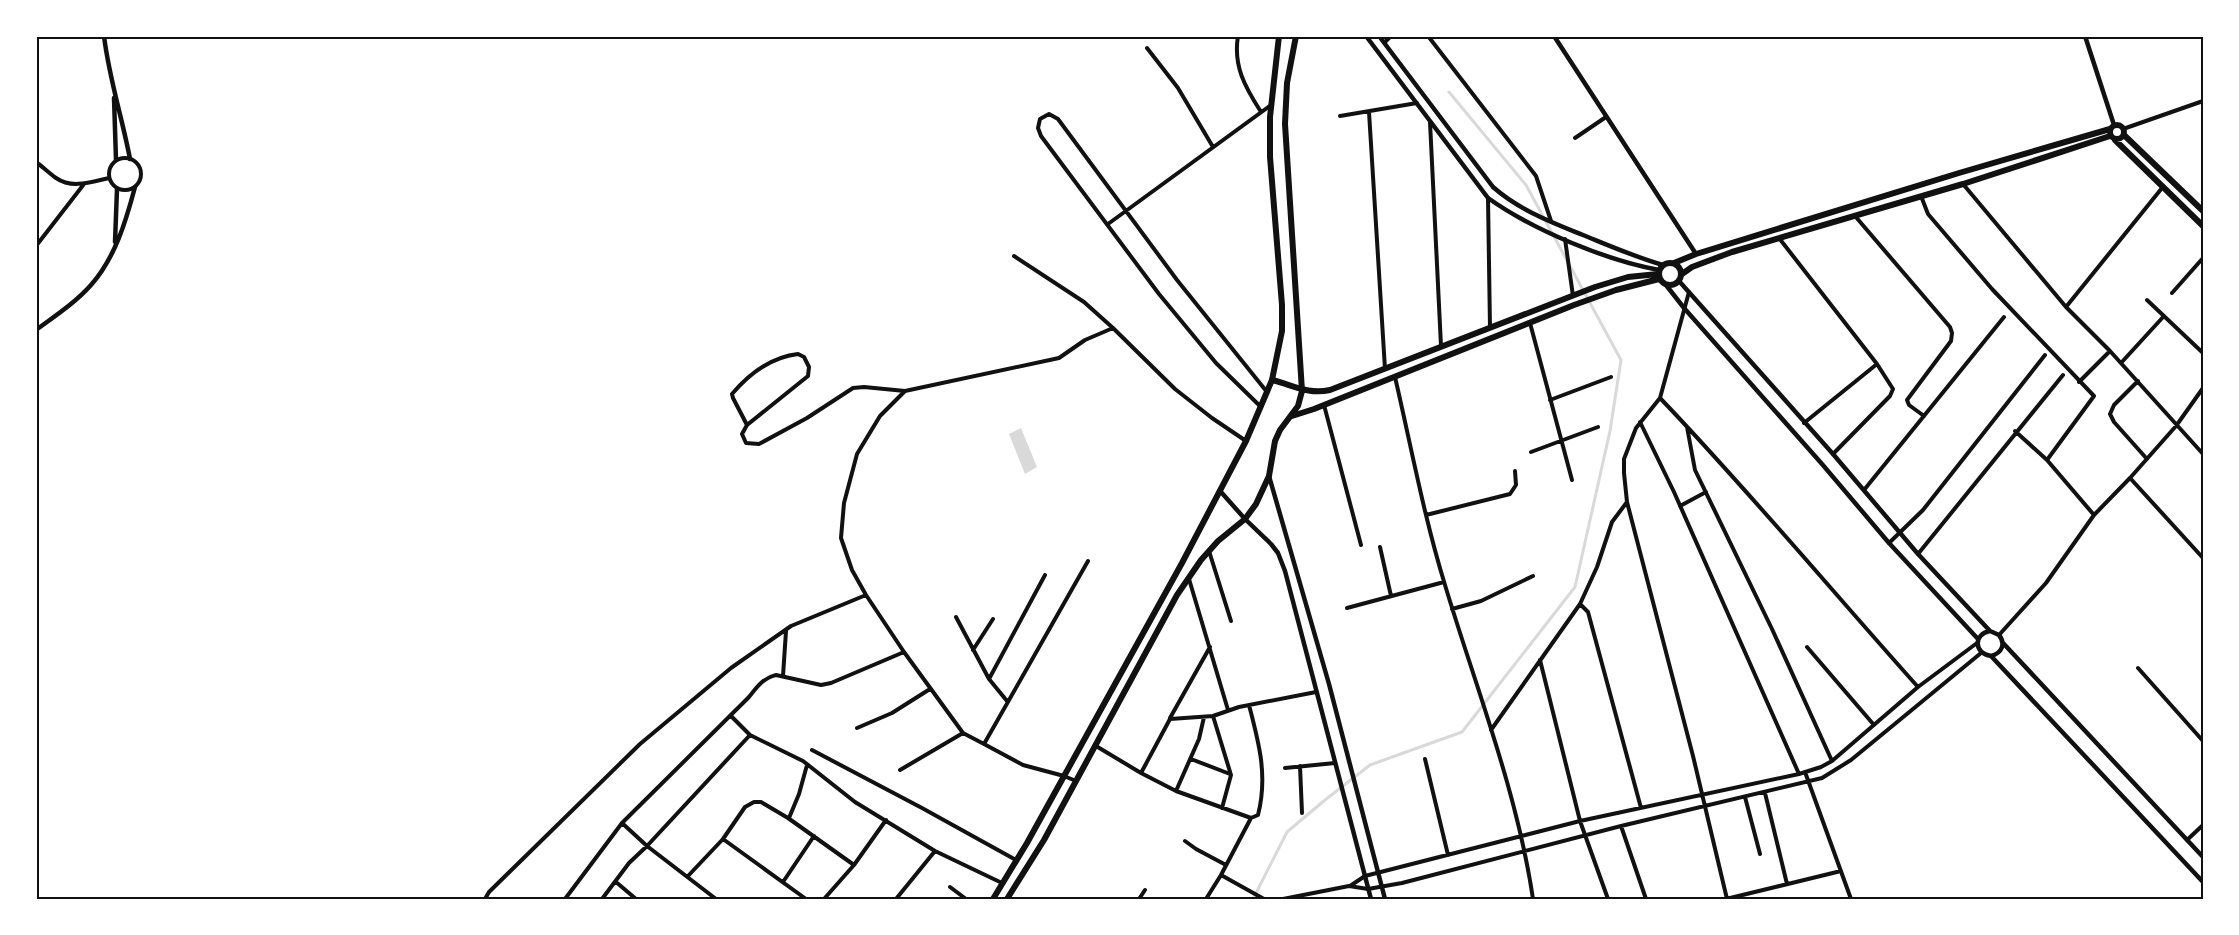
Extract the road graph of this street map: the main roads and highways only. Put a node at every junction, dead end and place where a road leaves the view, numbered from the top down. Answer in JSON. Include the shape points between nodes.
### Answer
{"nodes":[{"id":1,"x":1279,"y":36,"type":"edge"},
{"id":2,"x":1296,"y":36,"type":"edge"},
{"id":3,"x":2123,"y":132,"type":"junction"},
{"id":4,"x":2112,"y":133,"type":"junction"},
{"id":5,"x":2203,"y":211,"type":"edge"},
{"id":6,"x":2203,"y":226,"type":"edge"},
{"id":7,"x":1674,"y":263,"type":"junction"},
{"id":8,"x":1660,"y":272,"type":"junction"},
{"id":9,"x":1681,"y":277,"type":"junction"},
{"id":10,"x":1272,"y":380,"type":"junction"},
{"id":11,"x":1302,"y":391,"type":"junction"},
{"id":12,"x":1291,"y":416,"type":"junction"},
{"id":13,"x":993,"y":899,"type":"edge"},
{"id":14,"x":1007,"y":899,"type":"edge"}],
"edges":[{"from":1,"to":10,"type":"main road","via":[[1270,157],[1282,331]]},
{"from":2,"to":11,"type":"main road","via":[[1287,82],[1285,124]]},
{"from":3,"to":4,"type":"main road"},
{"from":3,"to":4,"type":"main road"},
{"from":3,"to":5,"type":"main road"},
{"from":4,"to":6,"type":"main road"},
{"from":4,"to":7,"type":"main road"},
{"from":4,"to":9,"type":"main road","via":[[1963,184],[1710,259]]},
{"from":7,"to":8,"type":"main road","via":[[1670,262]]},
{"from":7,"to":9,"type":"main road"},
{"from":8,"to":9,"type":"main road","via":[[1666,285],[1676,284]]},
{"from":8,"to":11,"type":"main road","via":[[1614,281],[1330,390]]},
{"from":8,"to":12,"type":"main road"},
{"from":10,"to":11,"type":"main road"},
{"from":10,"to":13,"type":"main road","via":[[1221,492]]},
{"from":11,"to":12,"type":"main road"},
{"from":12,"to":14,"type":"main road","via":[[1275,441],[1269,476],[1256,504],[1188,578],[1044,840]]}]}
